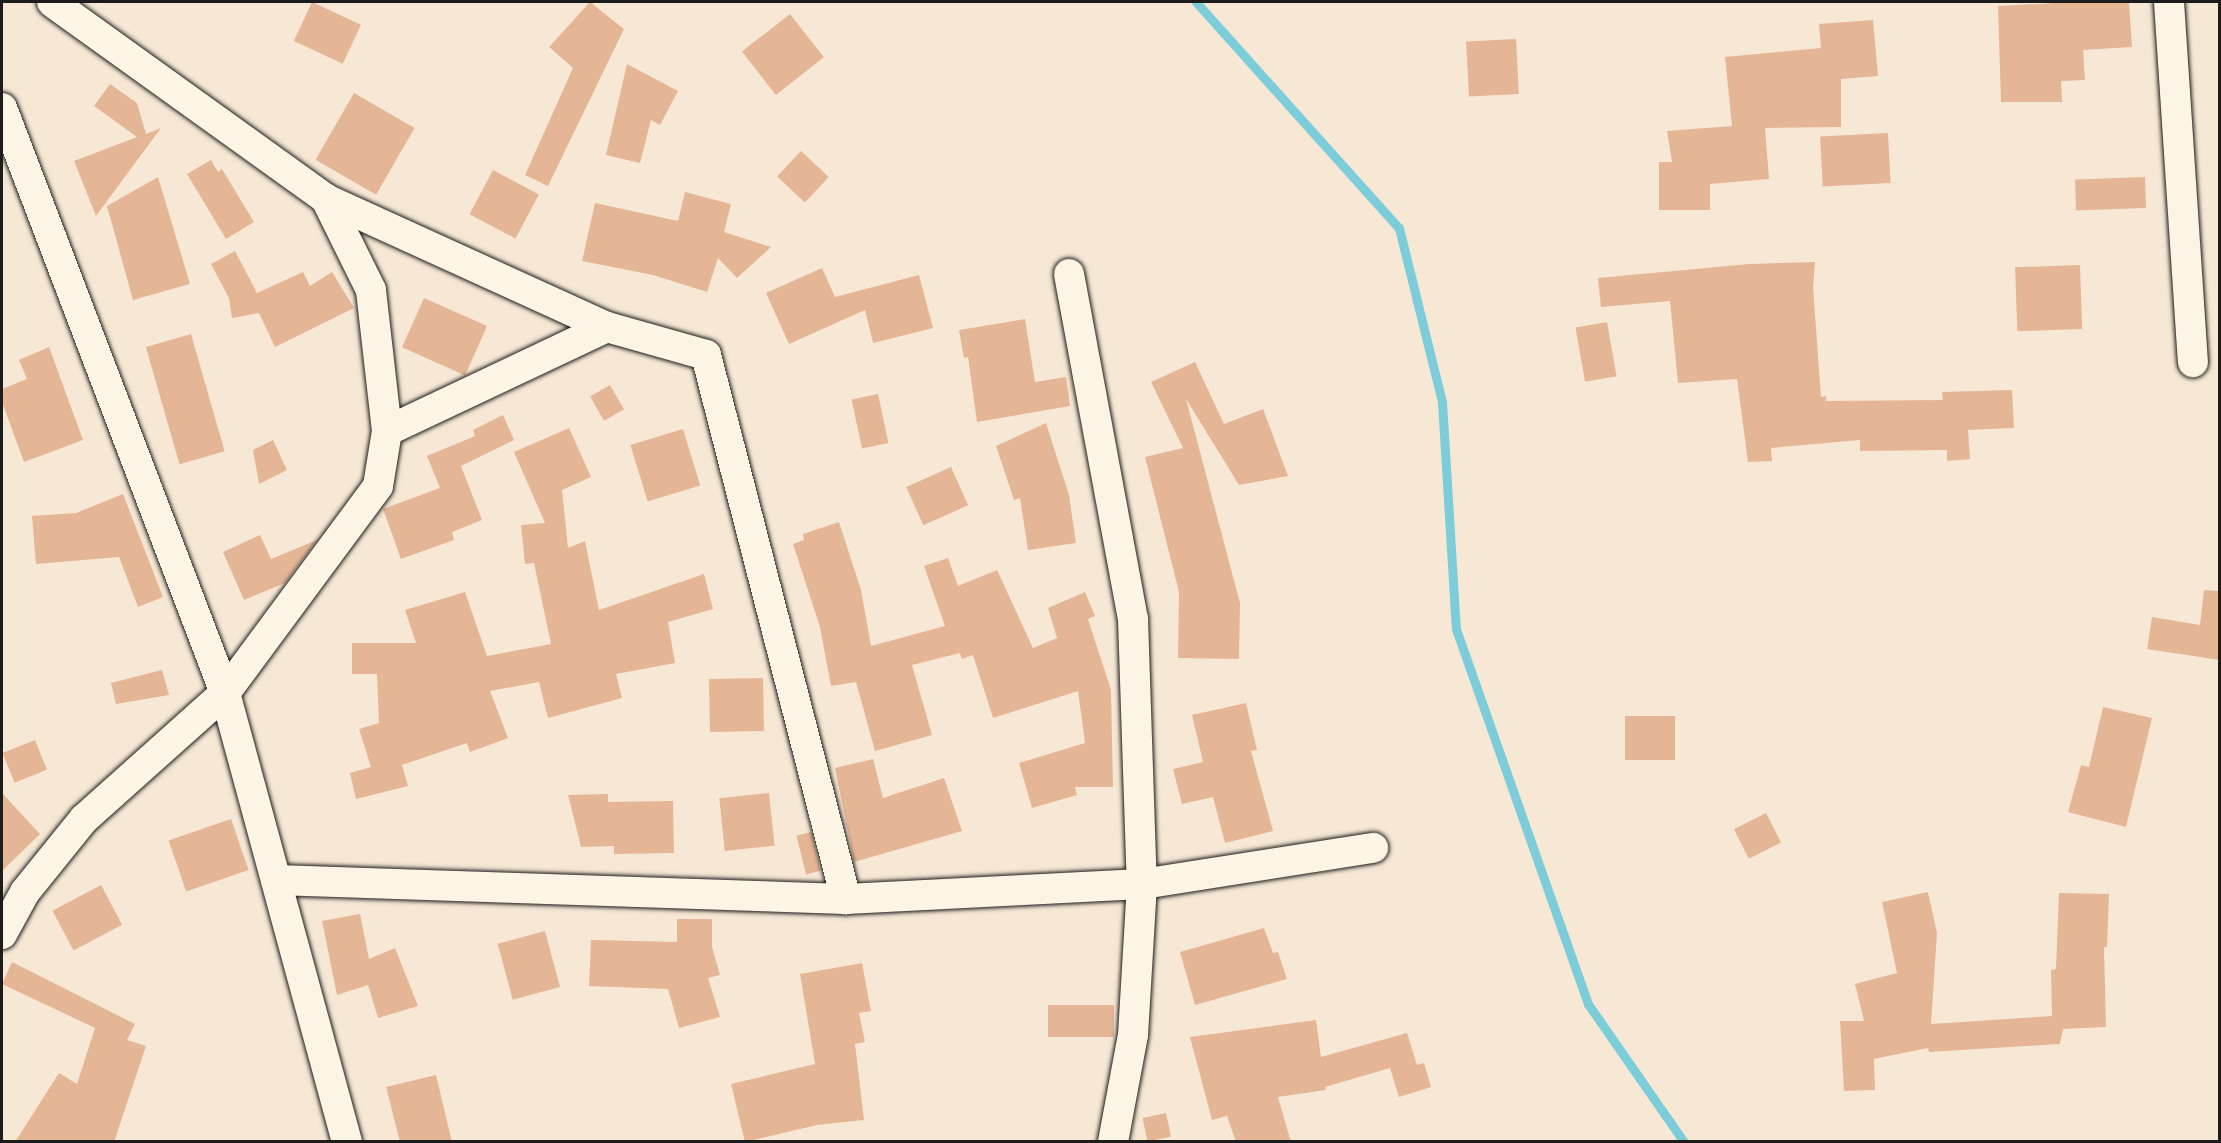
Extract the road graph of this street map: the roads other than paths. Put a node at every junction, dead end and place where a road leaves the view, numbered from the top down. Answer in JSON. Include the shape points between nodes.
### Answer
{"nodes":[{"id":1,"x":52,"y":2,"type":"edge"},
{"id":2,"x":2169,"y":2,"type":"edge"},
{"id":3,"x":2,"y":108,"type":"edge"},
{"id":4,"x":326,"y":199,"type":"junction"},
{"id":5,"x":1069,"y":274,"type":"dead end"},
{"id":6,"x":608,"y":327,"type":"junction"},
{"id":7,"x":2193,"y":362,"type":"dead end"},
{"id":8,"x":387,"y":431,"type":"junction"},
{"id":9,"x":225,"y":693,"type":"junction"},
{"id":10,"x":1373,"y":848,"type":"dead end"},
{"id":11,"x":276,"y":880,"type":"junction"},
{"id":12,"x":1142,"y":884,"type":"junction"},
{"id":13,"x":846,"y":899,"type":"junction"},
{"id":14,"x":2,"y":934,"type":"edge"},
{"id":15,"x":347,"y":1142,"type":"edge"},
{"id":16,"x":1113,"y":1142,"type":"edge"}],
"edges":[{"from":1,"to":4,"type":"street"},
{"from":2,"to":7,"type":"street"},
{"from":3,"to":9,"type":"street"},
{"from":4,"to":6,"type":"street"},
{"from":4,"to":8,"type":"street","via":[[371,290]]},
{"from":5,"to":12,"type":"street","via":[[1133,619]]},
{"from":6,"to":8,"type":"street"},
{"from":6,"to":13,"type":"street","via":[[706,355]]},
{"from":8,"to":9,"type":"street","via":[[378,486]]},
{"from":9,"to":11,"type":"street"},
{"from":9,"to":14,"type":"street","via":[[84,819],[25,892]]},
{"from":10,"to":12,"type":"street"},
{"from":11,"to":13,"type":"street"},
{"from":11,"to":15,"type":"street"},
{"from":12,"to":13,"type":"street"},
{"from":12,"to":16,"type":"street","via":[[1133,1035]]}]}
